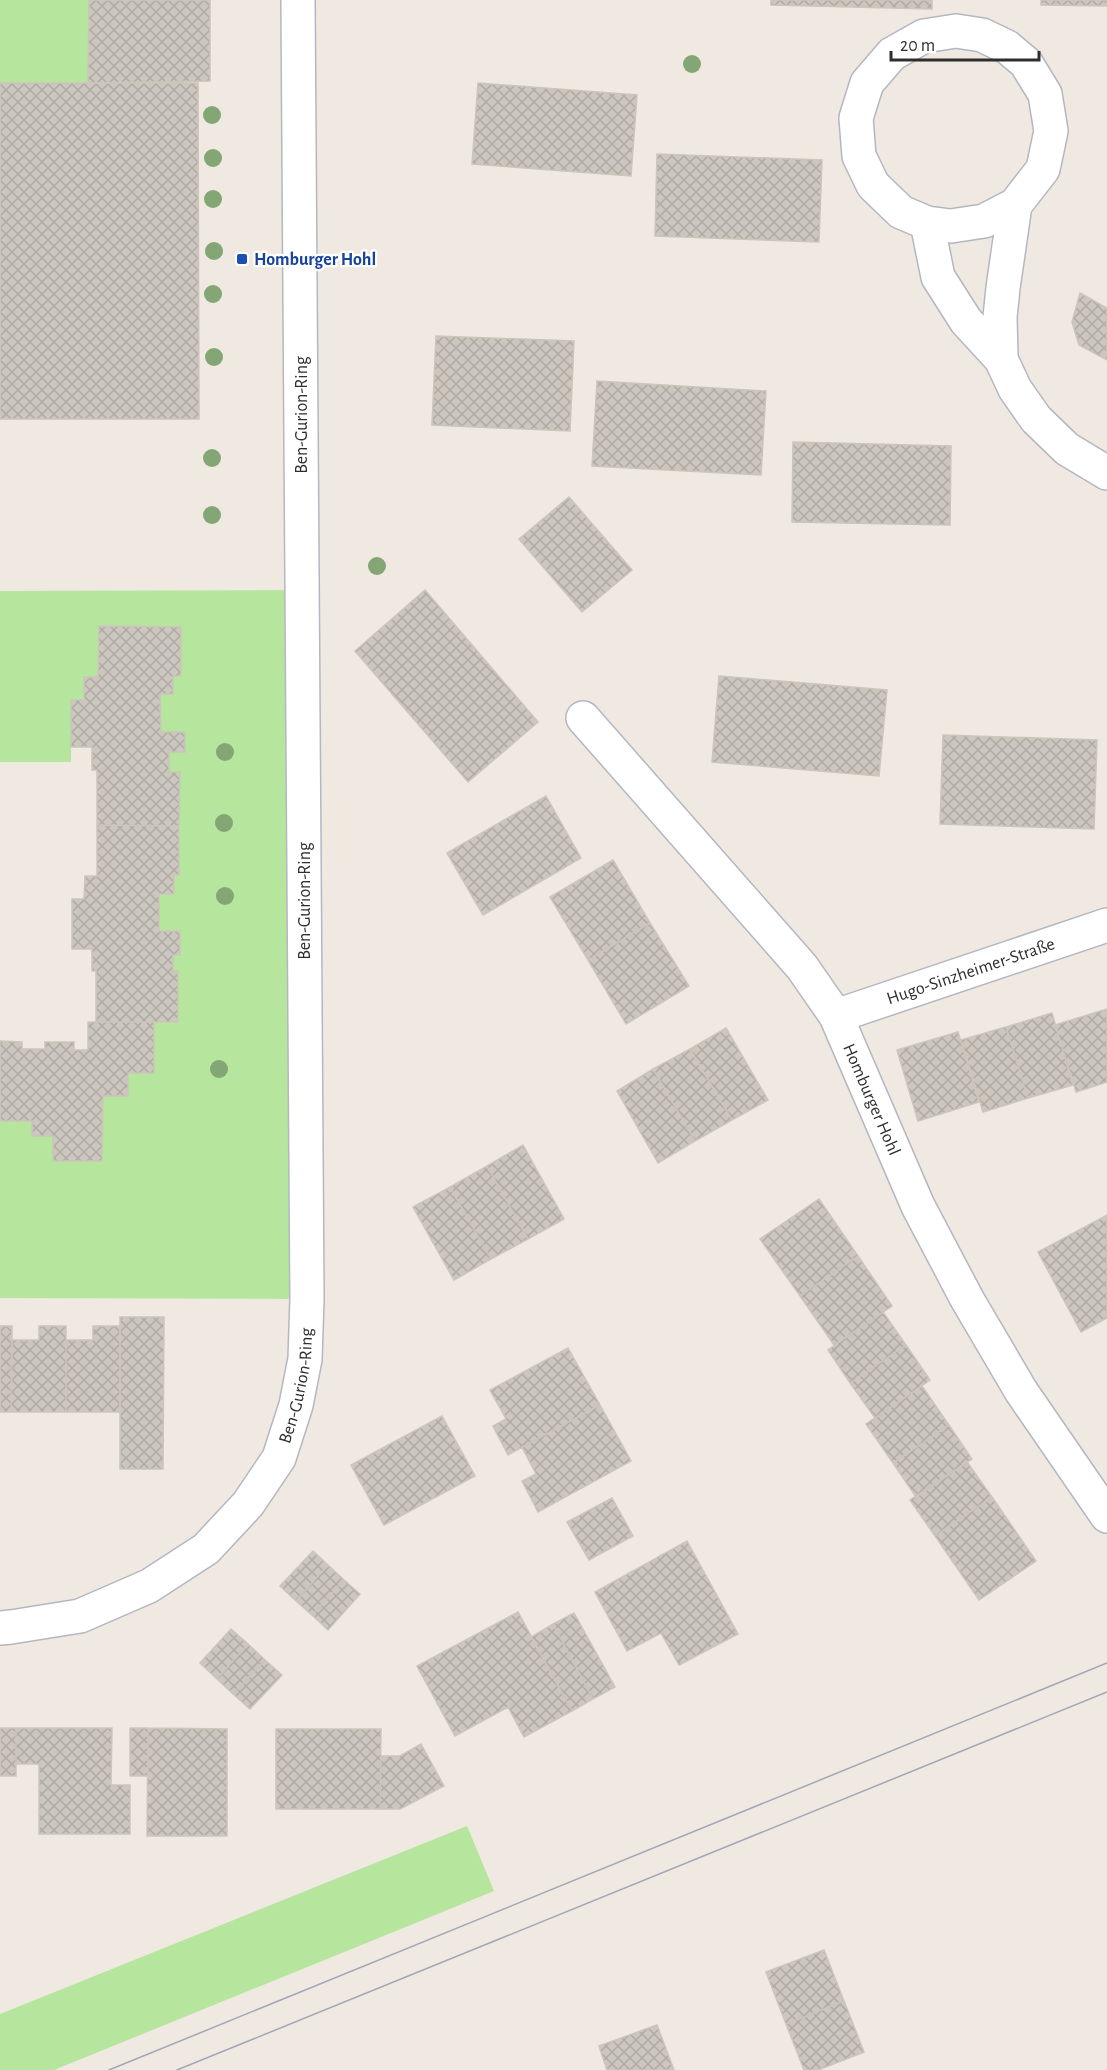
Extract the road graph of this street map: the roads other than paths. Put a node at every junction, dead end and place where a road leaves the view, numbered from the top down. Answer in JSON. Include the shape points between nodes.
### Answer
{"nodes":[{"id":1,"x":298,"y":0,"type":"edge"},
{"id":2,"x":1015,"y":205,"type":"junction"},
{"id":3,"x":927,"y":223,"type":"junction"},
{"id":4,"x":1001,"y":359,"type":"junction"},
{"id":5,"x":1107,"y":473,"type":"edge"},
{"id":6,"x":583,"y":718,"type":"dead end"},
{"id":7,"x":1107,"y":925,"type":"edge"},
{"id":8,"x":836,"y":1016,"type":"junction"},
{"id":9,"x":1107,"y":1516,"type":"edge"},
{"id":10,"x":0,"y":1628,"type":"edge"}],
"edges":[{"from":1,"to":10,"type":"street","name":"Ben-Gurion-Ring","via":[[305,1359],[279,1458],[248,1504],[206,1549],[149,1586],[80,1616]]},
{"from":2,"to":3,"type":"street","via":[[984,222],[951,226]]},
{"from":2,"to":3,"type":"street","via":[[1043,169],[1051,131],[1045,94],[1026,63],[1007,47],[982,35],[956,31],[924,36],[892,54],[867,82],[856,118],[860,156],[873,185],[902,212]]},
{"from":2,"to":4,"type":"street","via":[[1000,317]]},
{"from":3,"to":4,"type":"street","via":[[938,277],[966,321]]},
{"from":4,"to":5,"type":"street","via":[[1015,389],[1036,419],[1067,449]]},
{"from":6,"to":8,"type":"street","name":"Homburger Hohl","via":[[802,967]]},
{"from":7,"to":8,"type":"street","name":"Hugo-Sinzheimer-Straße"},
{"from":8,"to":9,"type":"street","name":"Homburger Hohl","via":[[918,1206],[967,1299],[1022,1391]]}]}
